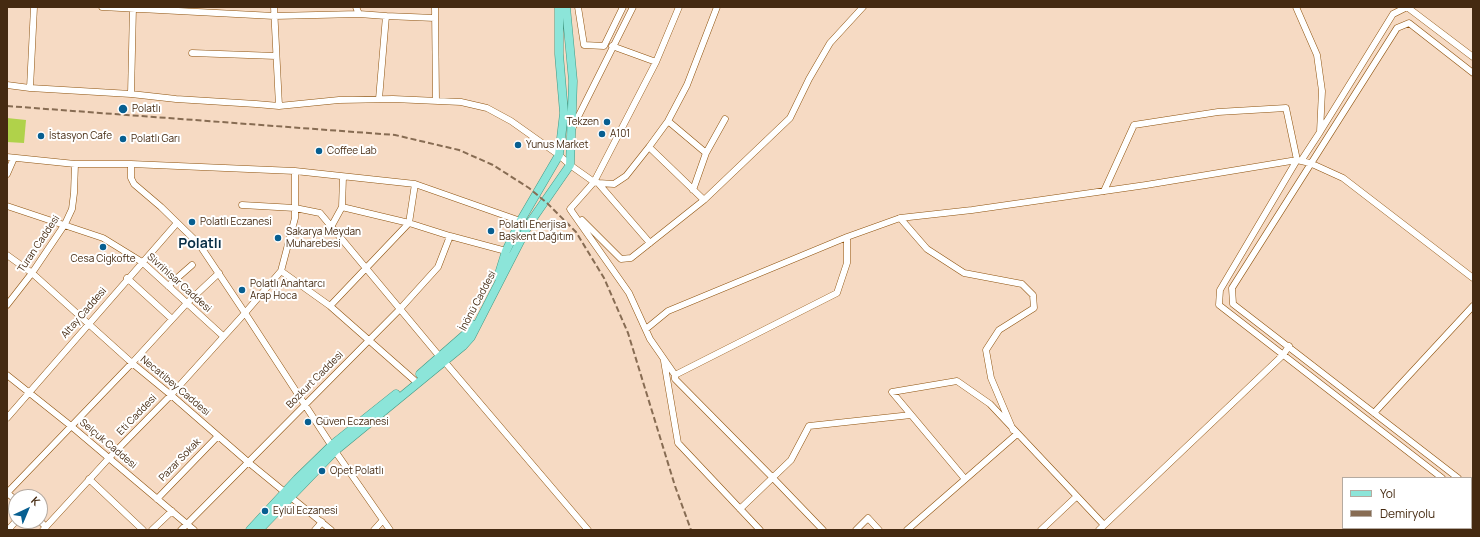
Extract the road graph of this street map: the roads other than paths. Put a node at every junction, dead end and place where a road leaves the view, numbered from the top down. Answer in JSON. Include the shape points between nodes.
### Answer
{"nodes":[{"id":1,"x":34,"y":7,"type":"edge"},
{"id":2,"x":102,"y":7,"type":"edge"},
{"id":3,"x":274,"y":7,"type":"edge"},
{"id":4,"x":356,"y":7,"type":"edge"},
{"id":5,"x":435,"y":7,"type":"edge"},
{"id":6,"x":559,"y":7,"type":"edge"},
{"id":7,"x":566,"y":7,"type":"edge"},
{"id":8,"x":578,"y":7,"type":"edge"},
{"id":9,"x":623,"y":7,"type":"edge"},
{"id":10,"x":633,"y":7,"type":"edge"},
{"id":11,"x":679,"y":7,"type":"edge"},
{"id":12,"x":716,"y":7,"type":"edge"},
{"id":13,"x":863,"y":7,"type":"edge"},
{"id":14,"x":1296,"y":7,"type":"edge"},
{"id":15,"x":134,"y":8,"type":"edge"},
{"id":16,"x":359,"y":14,"type":"junction"},
{"id":17,"x":274,"y":16,"type":"junction"},
{"id":18,"x":386,"y":16,"type":"junction"},
{"id":19,"x":436,"y":18,"type":"junction"},
{"id":20,"x":612,"y":46,"type":"junction"},
{"id":21,"x":192,"y":53,"type":"dead end"},
{"id":22,"x":276,"y":56,"type":"junction"},
{"id":23,"x":1473,"y":57,"type":"edge"},
{"id":24,"x":656,"y":62,"type":"junction"},
{"id":25,"x":1473,"y":73,"type":"edge"},
{"id":26,"x":7,"y":85,"type":"edge"},
{"id":27,"x":30,"y":88,"type":"junction"},
{"id":28,"x":131,"y":94,"type":"junction"},
{"id":29,"x":379,"y":99,"type":"junction"},
{"id":30,"x":436,"y":101,"type":"junction"},
{"id":31,"x":279,"y":106,"type":"junction"},
{"id":32,"x":725,"y":119,"type":"dead end"},
{"id":33,"x":668,"y":121,"type":"junction"},
{"id":34,"x":571,"y":130,"type":"junction"},
{"id":35,"x":1320,"y":132,"type":"junction"},
{"id":36,"x":649,"y":147,"type":"junction"},
{"id":37,"x":706,"y":153,"type":"junction"},
{"id":38,"x":559,"y":155,"type":"junction"},
{"id":39,"x":10,"y":158,"type":"edge"},
{"id":40,"x":1299,"y":161,"type":"junction"},
{"id":41,"x":1310,"y":163,"type":"junction"},
{"id":42,"x":75,"y":164,"type":"junction"},
{"id":43,"x":131,"y":164,"type":"junction"},
{"id":44,"x":570,"y":166,"type":"junction"},
{"id":45,"x":295,"y":171,"type":"junction"},
{"id":46,"x":7,"y":174,"type":"edge"},
{"id":47,"x":343,"y":177,"type":"junction"},
{"id":48,"x":596,"y":183,"type":"junction"},
{"id":49,"x":415,"y":184,"type":"junction"},
{"id":50,"x":693,"y":190,"type":"junction"},
{"id":51,"x":1104,"y":191,"type":"junction"},
{"id":52,"x":704,"y":200,"type":"junction"},
{"id":53,"x":242,"y":205,"type":"dead end"},
{"id":54,"x":7,"y":206,"type":"edge"},
{"id":55,"x":342,"y":207,"type":"junction"},
{"id":56,"x":295,"y":208,"type":"junction"},
{"id":57,"x":570,"y":209,"type":"junction"},
{"id":58,"x":900,"y":218,"type":"junction"},
{"id":59,"x":521,"y":220,"type":"junction"},
{"id":60,"x":177,"y":223,"type":"junction"},
{"id":61,"x":409,"y":223,"type":"junction"},
{"id":62,"x":65,"y":224,"type":"junction"},
{"id":63,"x":529,"y":224,"type":"junction"},
{"id":64,"x":331,"y":227,"type":"junction"},
{"id":65,"x":450,"y":236,"type":"junction"},
{"id":66,"x":847,"y":237,"type":"junction"},
{"id":67,"x":650,"y":243,"type":"junction"},
{"id":68,"x":506,"y":251,"type":"junction"},
{"id":69,"x":7,"y":255,"type":"edge"},
{"id":70,"x":142,"y":262,"type":"junction"},
{"id":71,"x":192,"y":265,"type":"dead end"},
{"id":72,"x":366,"y":269,"type":"junction"},
{"id":73,"x":281,"y":271,"type":"junction"},
{"id":74,"x":32,"y":273,"type":"junction"},
{"id":75,"x":219,"y":273,"type":"junction"},
{"id":76,"x":127,"y":278,"type":"junction"},
{"id":77,"x":1473,"y":278,"type":"edge"},
{"id":78,"x":168,"y":286,"type":"junction"},
{"id":79,"x":7,"y":293,"type":"edge"},
{"id":80,"x":13,"y":297,"type":"junction"},
{"id":81,"x":187,"y":302,"type":"junction"},
{"id":82,"x":7,"y":305,"type":"edge"},
{"id":83,"x":330,"y":306,"type":"junction"},
{"id":84,"x":1473,"y":306,"type":"edge"},
{"id":85,"x":400,"y":309,"type":"junction"},
{"id":86,"x":245,"y":313,"type":"junction"},
{"id":87,"x":172,"y":319,"type":"junction"},
{"id":88,"x":89,"y":323,"type":"junction"},
{"id":89,"x":646,"y":329,"type":"junction"},
{"id":90,"x":223,"y":336,"type":"junction"},
{"id":91,"x":369,"y":341,"type":"junction"},
{"id":92,"x":1289,"y":346,"type":"junction"},
{"id":93,"x":1283,"y":355,"type":"junction"},
{"id":94,"x":442,"y":359,"type":"junction"},
{"id":95,"x":663,"y":360,"type":"junction"},
{"id":96,"x":132,"y":363,"type":"junction"},
{"id":97,"x":7,"y":375,"type":"edge"},
{"id":98,"x":674,"y":375,"type":"junction"},
{"id":99,"x":414,"y":380,"type":"junction"},
{"id":100,"x":29,"y":392,"type":"junction"},
{"id":101,"x":171,"y":394,"type":"junction"},
{"id":102,"x":305,"y":404,"type":"junction"},
{"id":103,"x":1374,"y":413,"type":"junction"},
{"id":104,"x":911,"y":415,"type":"junction"},
{"id":105,"x":7,"y":418,"type":"edge"},
{"id":106,"x":71,"y":426,"type":"junction"},
{"id":107,"x":1015,"y":432,"type":"junction"},
{"id":108,"x":218,"y":436,"type":"junction"},
{"id":109,"x":333,"y":448,"type":"junction"},
{"id":110,"x":109,"y":458,"type":"junction"},
{"id":111,"x":248,"y":462,"type":"junction"},
{"id":112,"x":1441,"y":477,"type":"edge"},
{"id":113,"x":1457,"y":477,"type":"edge"},
{"id":114,"x":773,"y":478,"type":"junction"},
{"id":115,"x":90,"y":479,"type":"junction"},
{"id":116,"x":965,"y":479,"type":"junction"},
{"id":117,"x":7,"y":493,"type":"edge"},
{"id":118,"x":288,"y":494,"type":"junction"},
{"id":119,"x":1076,"y":497,"type":"junction"},
{"id":120,"x":157,"y":499,"type":"junction"},
{"id":121,"x":740,"y":509,"type":"junction"},
{"id":122,"x":172,"y":511,"type":"junction"},
{"id":123,"x":384,"y":520,"type":"junction"},
{"id":124,"x":322,"y":522,"type":"junction"},
{"id":125,"x":187,"y":524,"type":"junction"},
{"id":126,"x":48,"y":525,"type":"edge"},
{"id":127,"x":1100,"y":529,"type":"edge"},
{"id":128,"x":144,"y":530,"type":"edge"},
{"id":129,"x":152,"y":530,"type":"edge"},
{"id":130,"x":181,"y":530,"type":"edge"},
{"id":131,"x":194,"y":530,"type":"edge"},
{"id":132,"x":250,"y":530,"type":"edge"},
{"id":133,"x":259,"y":530,"type":"edge"},
{"id":134,"x":315,"y":530,"type":"edge"},
{"id":135,"x":332,"y":530,"type":"edge"},
{"id":136,"x":374,"y":530,"type":"edge"},
{"id":137,"x":390,"y":530,"type":"edge"},
{"id":138,"x":588,"y":530,"type":"edge"},
{"id":139,"x":760,"y":530,"type":"edge"},
{"id":140,"x":823,"y":530,"type":"edge"},
{"id":141,"x":856,"y":530,"type":"edge"},
{"id":142,"x":879,"y":530,"type":"edge"},
{"id":143,"x":907,"y":530,"type":"edge"},
{"id":144,"x":1041,"y":530,"type":"edge"}],
"edges":[{"from":1,"to":27,"type":"street"},
{"from":2,"to":15,"type":"street"},
{"from":3,"to":17,"type":"street"},
{"from":4,"to":16,"type":"street"},
{"from":5,"to":19,"type":"street"},
{"from":6,"to":38,"type":"main road","name":"İnönü Caddesi","via":[[559,54],[564,113]]},
{"from":7,"to":34,"type":"main road","via":[[573,80]]},
{"from":8,"to":9,"type":"street","via":[[584,46],[604,46]]},
{"from":10,"to":20,"type":"street"},
{"from":11,"to":24,"type":"street"},
{"from":12,"to":33,"type":"street","via":[[687,85]]},
{"from":13,"to":52,"type":"street","via":[[830,43],[808,79],[790,118]]},
{"from":14,"to":35,"type":"street","via":[[1317,55],[1322,91]]},
{"from":15,"to":17,"type":"street"},
{"from":15,"to":28,"type":"street"},
{"from":16,"to":17,"type":"street"},
{"from":16,"to":18,"type":"street"},
{"from":17,"to":22,"type":"street"},
{"from":18,"to":19,"type":"street"},
{"from":18,"to":29,"type":"street"},
{"from":19,"to":30,"type":"street"},
{"from":20,"to":24,"type":"street"},
{"from":20,"to":34,"type":"street"},
{"from":21,"to":22,"type":"street"},
{"from":22,"to":31,"type":"street"},
{"from":23,"to":35,"type":"street","via":[[1407,7],[1392,14]]},
{"from":24,"to":48,"type":"street"},
{"from":25,"to":41,"type":"street","via":[[1409,23],[1397,28]]},
{"from":26,"to":27,"type":"street"},
{"from":27,"to":28,"type":"street"},
{"from":28,"to":31,"type":"street"},
{"from":29,"to":30,"type":"street"},
{"from":29,"to":31,"type":"street"},
{"from":30,"to":38,"type":"street","via":[[461,102],[487,108]]},
{"from":32,"to":37,"type":"street"},
{"from":33,"to":36,"type":"street"},
{"from":33,"to":37,"type":"street"},
{"from":34,"to":44,"type":"main road"},
{"from":35,"to":40,"type":"street"},
{"from":36,"to":48,"type":"street","via":[[626,176],[614,184]]},
{"from":36,"to":50,"type":"street"},
{"from":37,"to":50,"type":"street"},
{"from":38,"to":44,"type":"street"},
{"from":38,"to":59,"type":"main road","name":"İnönü Caddesi"},
{"from":39,"to":42,"type":"street"},
{"from":39,"to":46,"type":"street"},
{"from":40,"to":41,"type":"street"},
{"from":40,"to":51,"type":"street"},
{"from":40,"to":51,"type":"street","via":[[1286,108],[1218,112],[1134,125]]},
{"from":40,"to":93,"type":"street","via":[[1220,290],[1219,306]]},
{"from":41,"to":77,"type":"street","via":[[1343,178]]},
{"from":41,"to":92,"type":"street","via":[[1232,288],[1233,304]]},
{"from":42,"to":43,"type":"street"},
{"from":42,"to":62,"type":"street","name":"Turan Caddesi","via":[[72,210]]},
{"from":43,"to":45,"type":"street"},
{"from":43,"to":60,"type":"street","via":[[131,178],[134,184]]},
{"from":44,"to":48,"type":"street"},
{"from":44,"to":63,"type":"main road","name":"İnönü Caddesi"},
{"from":45,"to":47,"type":"street"},
{"from":45,"to":56,"type":"street"},
{"from":47,"to":49,"type":"street"},
{"from":47,"to":55,"type":"street"},
{"from":48,"to":57,"type":"street"},
{"from":48,"to":67,"type":"street"},
{"from":49,"to":59,"type":"street"},
{"from":49,"to":61,"type":"street"},
{"from":50,"to":52,"type":"street"},
{"from":51,"to":58,"type":"street"},
{"from":52,"to":67,"type":"street"},
{"from":53,"to":56,"type":"street"},
{"from":54,"to":62,"type":"street","name":"Sivrihisar Caddesi"},
{"from":55,"to":61,"type":"street"},
{"from":55,"to":64,"type":"street"},
{"from":56,"to":64,"type":"street","via":[[320,213]]},
{"from":56,"to":73,"type":"street","via":[[295,218]]},
{"from":57,"to":67,"type":"street","via":[[621,258],[631,258]]},
{"from":57,"to":89,"type":"street","via":[[629,293]]},
{"from":58,"to":66,"type":"street"},
{"from":58,"to":107,"type":"street","via":[[927,248],[964,273],[1022,284],[1034,295],[1034,308],[999,330],[986,350],[991,378]]},
{"from":59,"to":63,"type":"street"},
{"from":59,"to":68,"type":"main road","name":"İnönü Caddesi"},
{"from":60,"to":70,"type":"street","name":"Altay Caddesi"},
{"from":60,"to":75,"type":"street","via":[[199,244]]},
{"from":61,"to":65,"type":"street"},
{"from":61,"to":72,"type":"street"},
{"from":62,"to":70,"type":"street","name":"Sivrihisar Caddesi","via":[[103,238]]},
{"from":62,"to":74,"type":"street","name":"Turan Caddesi"},
{"from":63,"to":94,"type":"main road","name":"İnönü Caddesi","via":[[471,337],[463,346]]},
{"from":64,"to":72,"type":"street"},
{"from":65,"to":68,"type":"street"},
{"from":65,"to":85,"type":"street","name":"Bozkurt Caddesi","via":[[438,267]]},
{"from":66,"to":89,"type":"street","via":[[668,312]]},
{"from":66,"to":98,"type":"street","via":[[847,263],[837,292]]},
{"from":68,"to":94,"type":"main road","name":"İnönü Caddesi","via":[[496,282],[468,332]]},
{"from":69,"to":74,"type":"street","name":"Necatibey Caddesi"},
{"from":70,"to":76,"type":"street","name":"Altay Caddesi"},
{"from":70,"to":78,"type":"street","name":"Sivrihisar Caddesi"},
{"from":71,"to":78,"type":"street"},
{"from":72,"to":83,"type":"street"},
{"from":72,"to":85,"type":"street"},
{"from":73,"to":83,"type":"street"},
{"from":73,"to":86,"type":"street","name":"Eti Caddesi"},
{"from":74,"to":80,"type":"street","name":"Turan Caddesi"},
{"from":74,"to":88,"type":"street","name":"Necatibey Caddesi"},
{"from":75,"to":81,"type":"street"},
{"from":75,"to":86,"type":"street"},
{"from":76,"to":87,"type":"street"},
{"from":76,"to":88,"type":"street","name":"Altay Caddesi"},
{"from":78,"to":81,"type":"street","name":"Sivrihisar Caddesi"},
{"from":79,"to":80,"type":"street"},
{"from":80,"to":82,"type":"street","name":"Turan Caddesi"},
{"from":81,"to":87,"type":"street"},
{"from":81,"to":90,"type":"street","name":"Sivrihisar Caddesi"},
{"from":83,"to":91,"type":"street"},
{"from":84,"to":103,"type":"street"},
{"from":85,"to":91,"type":"street","name":"Bozkurt Caddesi"},
{"from":85,"to":94,"type":"street"},
{"from":86,"to":90,"type":"street","name":"Eti Caddesi"},
{"from":86,"to":102,"type":"street"},
{"from":87,"to":96,"type":"street"},
{"from":88,"to":96,"type":"street","name":"Necatibey Caddesi"},
{"from":88,"to":100,"type":"street","name":"Altay Caddesi"},
{"from":89,"to":95,"type":"street"},
{"from":90,"to":101,"type":"street","name":"Eti Caddesi"},
{"from":91,"to":99,"type":"street"},
{"from":91,"to":102,"type":"street","name":"Bozkurt Caddesi"},
{"from":92,"to":93,"type":"street"},
{"from":92,"to":103,"type":"street"},
{"from":93,"to":112,"type":"street"},
{"from":93,"to":127,"type":"street"},
{"from":94,"to":99,"type":"main road","name":"İnönü Caddesi"},
{"from":94,"to":109,"type":"main road","name":"İnönü Caddesi"},
{"from":94,"to":138,"type":"street"},
{"from":95,"to":98,"type":"street"},
{"from":95,"to":121,"type":"street","via":[[678,443]]},
{"from":96,"to":101,"type":"street","name":"Necatibey Caddesi"},
{"from":96,"to":106,"type":"street"},
{"from":97,"to":100,"type":"street","name":"Selçuk Caddesi"},
{"from":98,"to":114,"type":"street"},
{"from":99,"to":109,"type":"main road","name":"İnönü Caddesi"},
{"from":100,"to":105,"type":"street","name":"Altay Caddesi"},
{"from":100,"to":106,"type":"street","name":"Selçuk Caddesi"},
{"from":101,"to":108,"type":"street","name":"Necatibey Caddesi"},
{"from":101,"to":110,"type":"street","name":"Eti Caddesi"},
{"from":102,"to":109,"type":"street"},
{"from":102,"to":111,"type":"street","name":"Bozkurt Caddesi"},
{"from":103,"to":113,"type":"street"},
{"from":104,"to":107,"type":"street","via":[[892,392],[958,381],[990,404]]},
{"from":104,"to":114,"type":"street","via":[[810,426],[791,460]]},
{"from":104,"to":116,"type":"street"},
{"from":106,"to":110,"type":"street","name":"Selçuk Caddesi"},
{"from":106,"to":117,"type":"street"},
{"from":107,"to":116,"type":"street"},
{"from":107,"to":119,"type":"street"},
{"from":108,"to":111,"type":"street","name":"Necatibey Caddesi"},
{"from":108,"to":120,"type":"street","name":"Pazar Sokak"},
{"from":109,"to":118,"type":"main road","name":"İnönü Caddesi"},
{"from":109,"to":123,"type":"street"},
{"from":110,"to":115,"type":"street","name":"Eti Caddesi"},
{"from":110,"to":120,"type":"street","name":"Selçuk Caddesi"},
{"from":111,"to":118,"type":"street","name":"Necatibey Caddesi"},
{"from":111,"to":125,"type":"street","name":"Bozkurt Caddesi"},
{"from":114,"to":121,"type":"street"},
{"from":114,"to":140,"type":"street"},
{"from":115,"to":126,"type":"street","name":"Eti Caddesi"},
{"from":115,"to":128,"type":"street"},
{"from":116,"to":143,"type":"street"},
{"from":118,"to":124,"type":"street","name":"Necatibey Caddesi"},
{"from":118,"to":132,"type":"main road","name":"İnönü Caddesi"},
{"from":118,"to":133,"type":"main road","name":"İnönü Caddesi"},
{"from":119,"to":127,"type":"street"},
{"from":119,"to":144,"type":"street"},
{"from":120,"to":122,"type":"street","name":"Selçuk Caddesi"},
{"from":121,"to":139,"type":"street"},
{"from":122,"to":125,"type":"street","name":"Selçuk Caddesi"},
{"from":122,"to":129,"type":"street"},
{"from":123,"to":136,"type":"street"},
{"from":123,"to":137,"type":"street"},
{"from":124,"to":134,"type":"street"},
{"from":124,"to":135,"type":"street","name":"Necatibey Caddesi"},
{"from":125,"to":130,"type":"street","name":"Bozkurt Caddesi"},
{"from":125,"to":131,"type":"street","name":"Selçuk Caddesi"},
{"from":141,"to":142,"type":"street","via":[[868,518]]}]}
